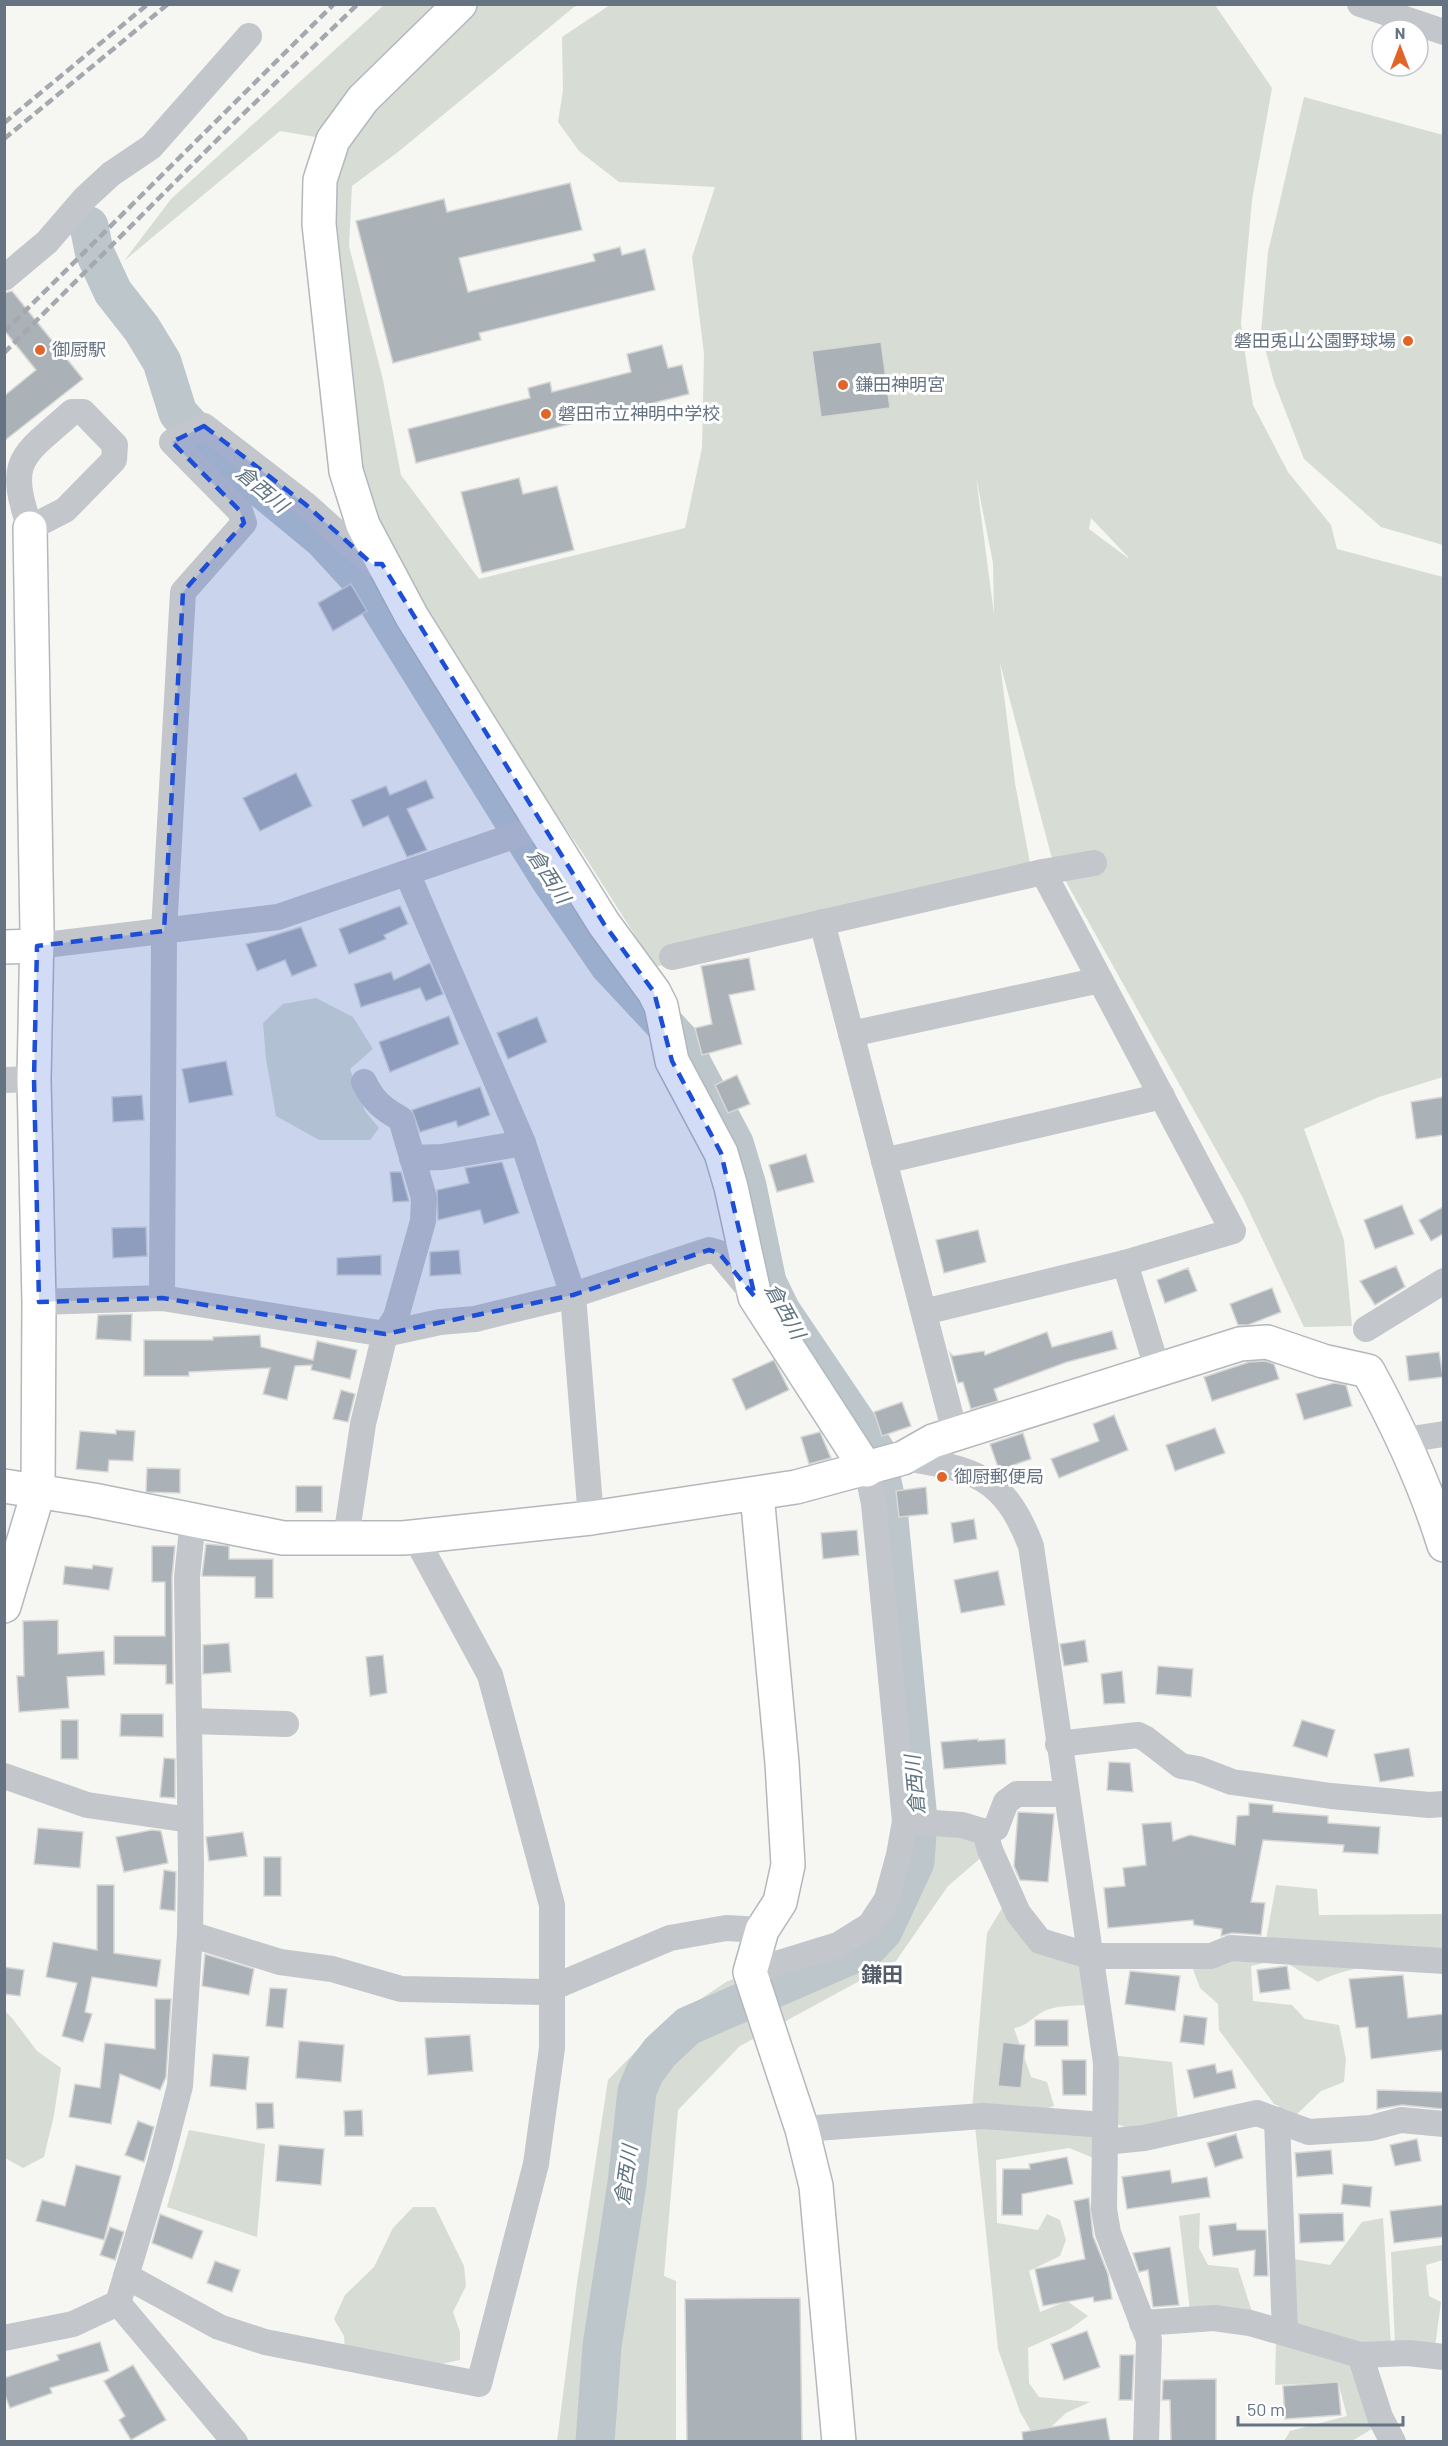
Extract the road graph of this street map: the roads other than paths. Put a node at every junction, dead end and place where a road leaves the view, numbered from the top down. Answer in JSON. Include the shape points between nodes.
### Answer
{"nodes":[{"id":1,"x":460,"y":4,"type":"edge"},
{"id":2,"x":1360,"y":4,"type":"edge"},
{"id":3,"x":1443,"y":32,"type":"edge"},
{"id":4,"x":249,"y":36,"type":"dead end"},
{"id":5,"x":4,"y":278,"type":"edge"},
{"id":6,"x":13,"y":461,"type":"edge"},
{"id":7,"x":4,"y":506,"type":"edge"},
{"id":8,"x":30,"y":528,"type":"junction"},
{"id":9,"x":382,"y":564,"type":"junction"},
{"id":10,"x":543,"y":825,"type":"junction"},
{"id":11,"x":1094,"y":863,"type":"dead end"},
{"id":12,"x":1043,"y":872,"type":"junction"},
{"id":13,"x":407,"y":873,"type":"junction"},
{"id":14,"x":822,"y":922,"type":"junction"},
{"id":15,"x":164,"y":931,"type":"junction"},
{"id":16,"x":37,"y":946,"type":"junction"},
{"id":17,"x":4,"y":947,"type":"edge"},
{"id":18,"x":672,"y":957,"type":"dead end"},
{"id":19,"x":1100,"y":980,"type":"junction"},
{"id":20,"x":851,"y":1034,"type":"junction"},
{"id":21,"x":19,"y":1079,"type":"edge"},
{"id":22,"x":364,"y":1082,"type":"dead end"},
{"id":23,"x":1162,"y":1096,"type":"junction"},
{"id":24,"x":523,"y":1143,"type":"junction"},
{"id":25,"x":412,"y":1158,"type":"junction"},
{"id":26,"x":884,"y":1161,"type":"junction"},
{"id":27,"x":1125,"y":1263,"type":"junction"},
{"id":28,"x":1443,"y":1281,"type":"edge"},
{"id":29,"x":573,"y":1295,"type":"junction"},
{"id":30,"x":755,"y":1297,"type":"junction"},
{"id":31,"x":162,"y":1298,"type":"junction"},
{"id":32,"x":39,"y":1302,"type":"junction"},
{"id":33,"x":924,"y":1312,"type":"junction"},
{"id":34,"x":1366,"y":1329,"type":"dead end"},
{"id":35,"x":385,"y":1334,"type":"junction"},
{"id":36,"x":1157,"y":1368,"type":"junction"},
{"id":37,"x":955,"y":1433,"type":"junction"},
{"id":38,"x":1443,"y":1434,"type":"edge"},
{"id":39,"x":1405,"y":1440,"type":"junction"},
{"id":40,"x":903,"y":1458,"type":"junction"},
{"id":41,"x":867,"y":1470,"type":"junction"},
{"id":42,"x":4,"y":1486,"type":"edge"},
{"id":43,"x":38,"y":1493,"type":"junction"},
{"id":44,"x":757,"y":1494,"type":"junction"},
{"id":45,"x":591,"y":1518,"type":"junction"},
{"id":46,"x":193,"y":1520,"type":"junction"},
{"id":47,"x":415,"y":1537,"type":"junction"},
{"id":48,"x":346,"y":1538,"type":"junction"},
{"id":49,"x":1443,"y":1545,"type":"edge"},
{"id":50,"x":4,"y":1606,"type":"edge"},
{"id":51,"x":190,"y":1721,"type":"junction"},
{"id":52,"x":286,"y":1724,"type":"dead end"},
{"id":53,"x":1058,"y":1744,"type":"junction"},
{"id":54,"x":4,"y":1776,"type":"edge"},
{"id":55,"x":1066,"y":1794,"type":"junction"},
{"id":56,"x":1443,"y":1804,"type":"edge"},
{"id":57,"x":190,"y":1820,"type":"junction"},
{"id":58,"x":905,"y":1821,"type":"junction"},
{"id":59,"x":985,"y":1832,"type":"junction"},
{"id":60,"x":762,"y":1930,"type":"junction"},
{"id":61,"x":190,"y":1935,"type":"junction"},
{"id":62,"x":1090,"y":1956,"type":"junction"},
{"id":63,"x":1443,"y":1961,"type":"edge"},
{"id":64,"x":752,"y":1979,"type":"junction"},
{"id":65,"x":553,"y":1988,"type":"junction"},
{"id":66,"x":1277,"y":2120,"type":"junction"},
{"id":67,"x":1443,"y":2124,"type":"edge"},
{"id":68,"x":802,"y":2129,"type":"junction"},
{"id":69,"x":1105,"y":2134,"type":"junction"},
{"id":70,"x":126,"y":2276,"type":"junction"},
{"id":71,"x":118,"y":2303,"type":"junction"},
{"id":72,"x":1142,"y":2323,"type":"junction"},
{"id":73,"x":1285,"y":2333,"type":"junction"},
{"id":74,"x":4,"y":2338,"type":"edge"},
{"id":75,"x":1360,"y":2355,"type":"junction"},
{"id":76,"x":1443,"y":2357,"type":"edge"},
{"id":77,"x":235,"y":2442,"type":"edge"},
{"id":78,"x":839,"y":2442,"type":"edge"},
{"id":79,"x":1146,"y":2442,"type":"edge"},
{"id":80,"x":1393,"y":2442,"type":"edge"}],
"edges":[{"from":1,"to":9,"type":"street","via":[[363,99],[333,140],[320,180],[319,224],[346,471],[363,525]]},
{"from":2,"to":3,"type":"street"},
{"from":4,"to":5,"type":"street","via":[[151,147],[111,174],[47,242]]},
{"from":6,"to":8,"type":"street"},
{"from":6,"to":8,"type":"street","via":[[24,456],[72,412],[83,412],[116,445],[114,460],[65,510]]},
{"from":7,"to":8,"type":"street"},
{"from":8,"to":16,"type":"street"},
{"from":9,"to":10,"type":"street"},
{"from":9,"to":15,"type":"street","via":[[372,564],[306,504],[204,426],[172,442],[240,511],[244,523],[183,592]]},
{"from":10,"to":13,"type":"street"},
{"from":10,"to":30,"type":"street","via":[[661,1006],[672,1061],[721,1153]]},
{"from":11,"to":12,"type":"street"},
{"from":12,"to":14,"type":"street"},
{"from":12,"to":19,"type":"street"},
{"from":13,"to":15,"type":"street","via":[[278,917]]},
{"from":13,"to":24,"type":"street"},
{"from":14,"to":18,"type":"street"},
{"from":14,"to":20,"type":"street"},
{"from":15,"to":16,"type":"street"},
{"from":15,"to":31,"type":"street"},
{"from":16,"to":17,"type":"street"},
{"from":16,"to":21,"type":"street"},
{"from":19,"to":20,"type":"street"},
{"from":19,"to":23,"type":"street"},
{"from":20,"to":26,"type":"street"},
{"from":21,"to":32,"type":"street"},
{"from":22,"to":25,"type":"street","via":[[371,1098],[401,1119]]},
{"from":23,"to":26,"type":"street"},
{"from":23,"to":27,"type":"street","via":[[1233,1231]]},
{"from":24,"to":25,"type":"street","via":[[442,1157]]},
{"from":24,"to":29,"type":"street"},
{"from":25,"to":35,"type":"street","via":[[424,1198],[423,1221],[396,1317]]},
{"from":26,"to":33,"type":"street"},
{"from":27,"to":33,"type":"street"},
{"from":27,"to":36,"type":"street"},
{"from":28,"to":34,"type":"street"},
{"from":29,"to":30,"type":"street","via":[[708,1250],[719,1253]]},
{"from":29,"to":35,"type":"street","via":[[475,1319]]},
{"from":29,"to":45,"type":"street"},
{"from":30,"to":41,"type":"street"},
{"from":31,"to":32,"type":"street"},
{"from":31,"to":35,"type":"street"},
{"from":32,"to":43,"type":"street"},
{"from":33,"to":37,"type":"street"},
{"from":35,"to":48,"type":"street","via":[[363,1424]]},
{"from":36,"to":37,"type":"street"},
{"from":36,"to":39,"type":"street","via":[[1240,1344],[1267,1342],[1368,1371]]},
{"from":37,"to":40,"type":"street"},
{"from":38,"to":39,"type":"street"},
{"from":39,"to":49,"type":"street","via":[[1432,1505]]},
{"from":40,"to":41,"type":"street"},
{"from":40,"to":53,"type":"street","via":[[951,1466],[994,1484],[1020,1516],[1032,1546]]},
{"from":41,"to":44,"type":"street"},
{"from":41,"to":58,"type":"street","via":[[874,1504]]},
{"from":42,"to":43,"type":"street"},
{"from":43,"to":46,"type":"street"},
{"from":43,"to":50,"type":"street"},
{"from":44,"to":45,"type":"street"},
{"from":44,"to":60,"type":"street","via":[[788,1865],[780,1902]]},
{"from":45,"to":47,"type":"street"},
{"from":46,"to":48,"type":"street","via":[[283,1538]]},
{"from":46,"to":51,"type":"street","via":[[187,1577]]},
{"from":47,"to":48,"type":"street"},
{"from":47,"to":65,"type":"street","via":[[490,1676],[552,1905]]},
{"from":51,"to":52,"type":"street"},
{"from":51,"to":57,"type":"street"},
{"from":53,"to":55,"type":"street"},
{"from":53,"to":56,"type":"street","via":[[1137,1736],[1181,1766],[1232,1782],[1331,1796]]},
{"from":54,"to":57,"type":"street","via":[[87,1805]]},
{"from":55,"to":59,"type":"street","via":[[1017,1794],[1006,1802],[996,1828]]},
{"from":55,"to":62,"type":"street"},
{"from":57,"to":61,"type":"street"},
{"from":58,"to":59,"type":"street"},
{"from":58,"to":64,"type":"street","via":[[887,1899],[870,1925],[838,1945]]},
{"from":59,"to":62,"type":"street","via":[[1018,1913],[1040,1941]]},
{"from":60,"to":64,"type":"street"},
{"from":60,"to":65,"type":"street","via":[[726,1928],[670,1938]]},
{"from":61,"to":65,"type":"street","via":[[280,1962],[332,1969],[401,1989],[542,1992]]},
{"from":61,"to":70,"type":"street","via":[[180,2086]]},
{"from":62,"to":63,"type":"street","via":[[1211,1956],[1232,1948]]},
{"from":62,"to":69,"type":"street","via":[[1106,2063]]},
{"from":64,"to":68,"type":"street"},
{"from":65,"to":70,"type":"street","via":[[552,2048],[536,2164],[479,2384],[265,2342],[219,2327]]},
{"from":66,"to":67,"type":"street","via":[[1310,2132],[1371,2128],[1401,2120]]},
{"from":66,"to":69,"type":"street","via":[[1257,2113],[1144,2138]]},
{"from":66,"to":73,"type":"street"},
{"from":68,"to":69,"type":"street","via":[[983,2116]]},
{"from":68,"to":78,"type":"street","via":[[816,2186],[822,2236]]},
{"from":69,"to":72,"type":"street","via":[[1104,2209],[1108,2233]]},
{"from":70,"to":71,"type":"street"},
{"from":71,"to":74,"type":"street","via":[[73,2324]]},
{"from":71,"to":77,"type":"street"},
{"from":72,"to":73,"type":"street","via":[[1214,2318]]},
{"from":72,"to":79,"type":"street","via":[[1149,2340]]},
{"from":73,"to":75,"type":"street"},
{"from":75,"to":76,"type":"street"},
{"from":75,"to":80,"type":"street","via":[[1380,2417]]}]}
